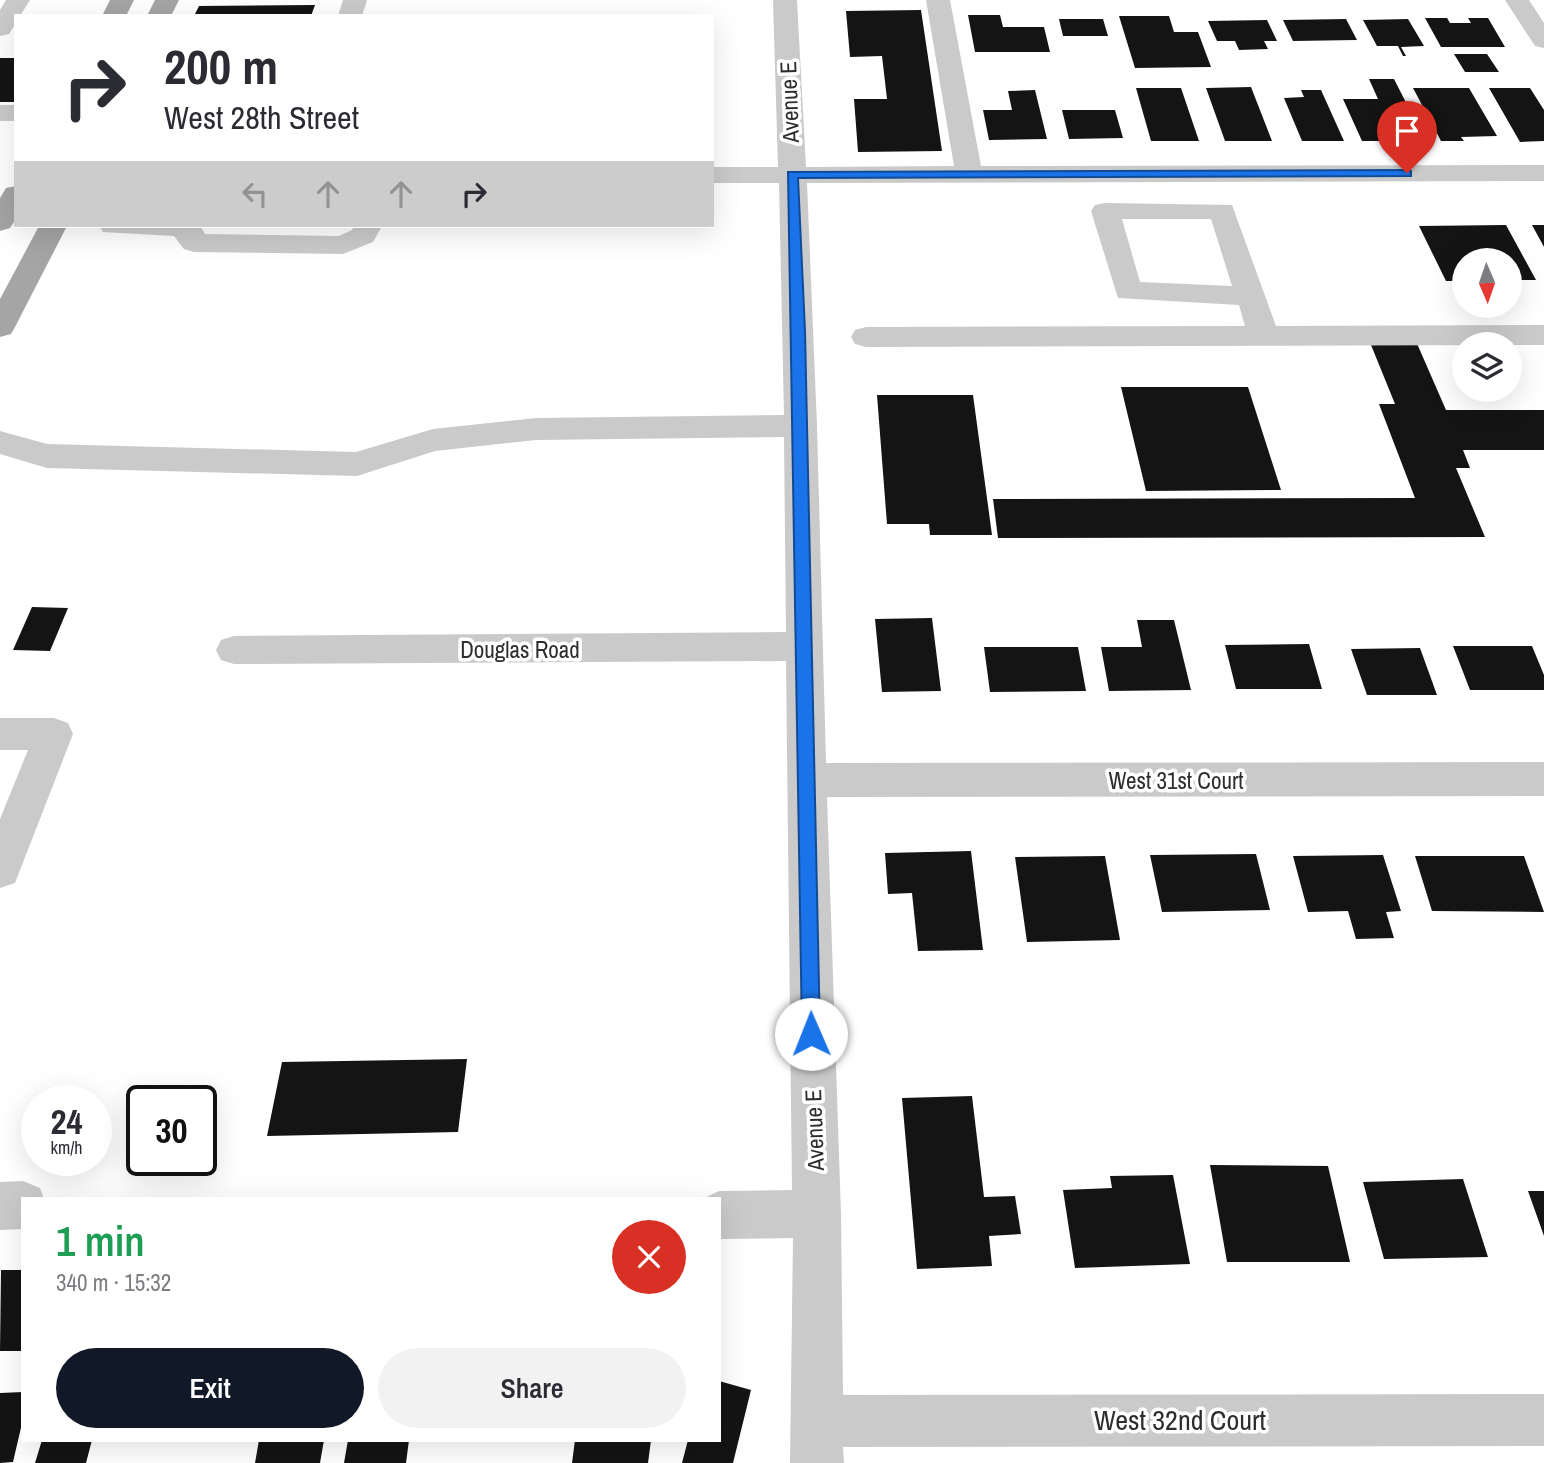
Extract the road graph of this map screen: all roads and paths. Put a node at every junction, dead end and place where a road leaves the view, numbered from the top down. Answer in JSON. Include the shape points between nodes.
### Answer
{"nodes":[{"id":1,"x":18,"y":0,"type":"edge"},
{"id":2,"x":785,"y":0,"type":"edge"},
{"id":3,"x":938,"y":0,"type":"edge"},
{"id":4,"x":1517,"y":0,"type":"edge"},
{"id":5,"x":0,"y":29,"type":"edge"},
{"id":6,"x":1544,"y":41,"type":"edge"},
{"id":7,"x":1544,"y":173,"type":"edge"},
{"id":8,"x":792,"y":174,"type":"junction"},
{"id":9,"x":969,"y":174,"type":"junction"},
{"id":10,"x":714,"y":175,"type":"edge"},
{"id":11,"x":10,"y":215,"type":"edge"},
{"id":12,"x":52,"y":228,"type":"edge"},
{"id":13,"x":180,"y":228,"type":"edge"},
{"id":14,"x":367,"y":228,"type":"edge"},
{"id":15,"x":22,"y":286,"type":"junction"},
{"id":16,"x":1252,"y":296,"type":"junction"},
{"id":17,"x":0,"y":327,"type":"edge"},
{"id":18,"x":1544,"y":335,"type":"edge"},
{"id":19,"x":1264,"y":336,"type":"junction"},
{"id":20,"x":866,"y":337,"type":"dead end"},
{"id":21,"x":801,"y":426,"type":"junction"},
{"id":22,"x":0,"y":442,"type":"edge"},
{"id":23,"x":806,"y":646,"type":"junction"},
{"id":24,"x":234,"y":650,"type":"dead end"},
{"id":25,"x":0,"y":734,"type":"edge"},
{"id":26,"x":1544,"y":779,"type":"edge"},
{"id":27,"x":808,"y":780,"type":"junction"},
{"id":28,"x":0,"y":870,"type":"edge"},
{"id":29,"x":21,"y":1205,"type":"edge"},
{"id":30,"x":0,"y":1206,"type":"edge"},
{"id":31,"x":817,"y":1214,"type":"junction"},
{"id":32,"x":721,"y":1215,"type":"edge"},
{"id":33,"x":1544,"y":1420,"type":"edge"},
{"id":34,"x":817,"y":1442,"type":"edge"}],
"edges":[{"from":1,"to":5,"type":"street"},
{"from":2,"to":8,"type":"street","name":"Avenue E"},
{"from":3,"to":9,"type":"street"},
{"from":4,"to":6,"type":"street"},
{"from":7,"to":9,"type":"street"},
{"from":8,"to":9,"type":"street"},
{"from":8,"to":10,"type":"street"},
{"from":8,"to":21,"type":"street","name":"Avenue E"},
{"from":11,"to":15,"type":"main road","via":[[12,259]]},
{"from":12,"to":15,"type":"main road"},
{"from":13,"to":14,"type":"street","via":[[190,232],[194,243],[343,246],[363,236]]},
{"from":15,"to":17,"type":"main road"},
{"from":16,"to":16,"type":"street","via":[[1222,211],[1105,211],[1128,291]]},
{"from":16,"to":19,"type":"street"},
{"from":18,"to":19,"type":"street"},
{"from":19,"to":20,"type":"street"},
{"from":21,"to":22,"type":"street","via":[[536,429],[433,440],[357,464],[47,456]]},
{"from":21,"to":23,"type":"street","name":"Avenue E"},
{"from":23,"to":24,"type":"street","name":"Douglas Road"},
{"from":23,"to":27,"type":"street","name":"Avenue E"},
{"from":25,"to":28,"type":"street","via":[[54,734]]},
{"from":26,"to":27,"type":"street","name":"West 31st Court"},
{"from":27,"to":31,"type":"street","name":"Avenue E"},
{"from":29,"to":30,"type":"street"},
{"from":31,"to":32,"type":"street"},
{"from":31,"to":34,"type":"street","name":"Avenue E"},
{"from":33,"to":34,"type":"street","name":"West 32nd Court"}]}
